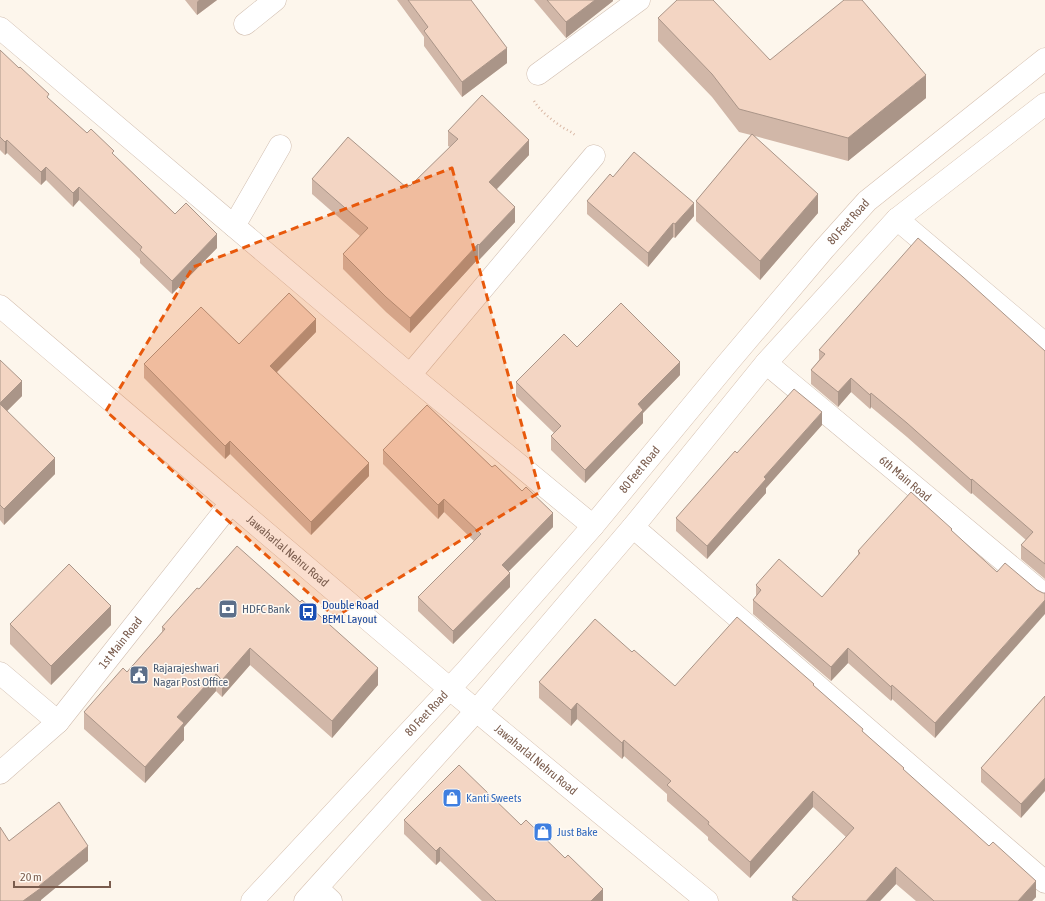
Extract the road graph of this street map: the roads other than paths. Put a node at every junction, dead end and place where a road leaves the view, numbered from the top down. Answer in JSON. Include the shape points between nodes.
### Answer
{"nodes":[{"id":1,"x":275,"y":0,"type":"edge"},
{"id":2,"x":640,"y":0,"type":"edge"},
{"id":3,"x":245,"y":24,"type":"dead end"},
{"id":4,"x":0,"y":28,"type":"edge"},
{"id":5,"x":1045,"y":59,"type":"edge"},
{"id":6,"x":538,"y":74,"type":"road end"},
{"id":7,"x":1045,"y":104,"type":"edge"},
{"id":8,"x":280,"y":146,"type":"dead end"},
{"id":9,"x":594,"y":156,"type":"road end"},
{"id":10,"x":897,"y":219,"type":"junction"},
{"id":11,"x":234,"y":226,"type":"junction"},
{"id":12,"x":0,"y":306,"type":"edge"},
{"id":13,"x":1045,"y":344,"type":"edge"},
{"id":14,"x":766,"y":362,"type":"junction"},
{"id":15,"x":410,"y":375,"type":"junction"},
{"id":16,"x":231,"y":503,"type":"junction"},
{"id":17,"x":592,"y":526,"type":"junction"},
{"id":18,"x":632,"y":527,"type":"junction"},
{"id":19,"x":1045,"y":595,"type":"edge"},
{"id":20,"x":0,"y":673,"type":"edge"},
{"id":21,"x":450,"y":689,"type":"junction"},
{"id":22,"x":477,"y":710,"type":"junction"},
{"id":23,"x":58,"y":722,"type":"junction"},
{"id":24,"x":0,"y":773,"type":"edge"},
{"id":25,"x":1045,"y":882,"type":"edge"},
{"id":26,"x":318,"y":897,"type":"edge"},
{"id":27,"x":252,"y":901,"type":"edge"},
{"id":28,"x":707,"y":901,"type":"edge"}],
"edges":[{"from":1,"to":3,"type":"street"},
{"from":2,"to":6,"type":"street"},
{"from":4,"to":11,"type":"street"},
{"from":5,"to":17,"type":"street","name":"80 Feet Road","via":[[867,201]]},
{"from":7,"to":10,"type":"street"},
{"from":8,"to":11,"type":"street"},
{"from":9,"to":15,"type":"street"},
{"from":10,"to":13,"type":"street"},
{"from":10,"to":14,"type":"street"},
{"from":11,"to":15,"type":"street"},
{"from":12,"to":16,"type":"street","name":"Jawaharlal Nehru Road"},
{"from":14,"to":18,"type":"street"},
{"from":14,"to":19,"type":"street","name":"6th Main Road"},
{"from":15,"to":17,"type":"street"},
{"from":16,"to":21,"type":"street","name":"Jawaharlal Nehru Road"},
{"from":16,"to":23,"type":"street","name":"1st Main Road"},
{"from":17,"to":21,"type":"street","name":"80 Feet Road"},
{"from":18,"to":22,"type":"street"},
{"from":18,"to":25,"type":"street"},
{"from":20,"to":23,"type":"street"},
{"from":21,"to":22,"type":"street","name":"Jawaharlal Nehru Road"},
{"from":21,"to":27,"type":"street","name":"80 Feet Road"},
{"from":22,"to":26,"type":"street"},
{"from":22,"to":28,"type":"street","name":"Jawaharlal Nehru Road"},
{"from":23,"to":24,"type":"street","name":"1st Main Road"}]}
